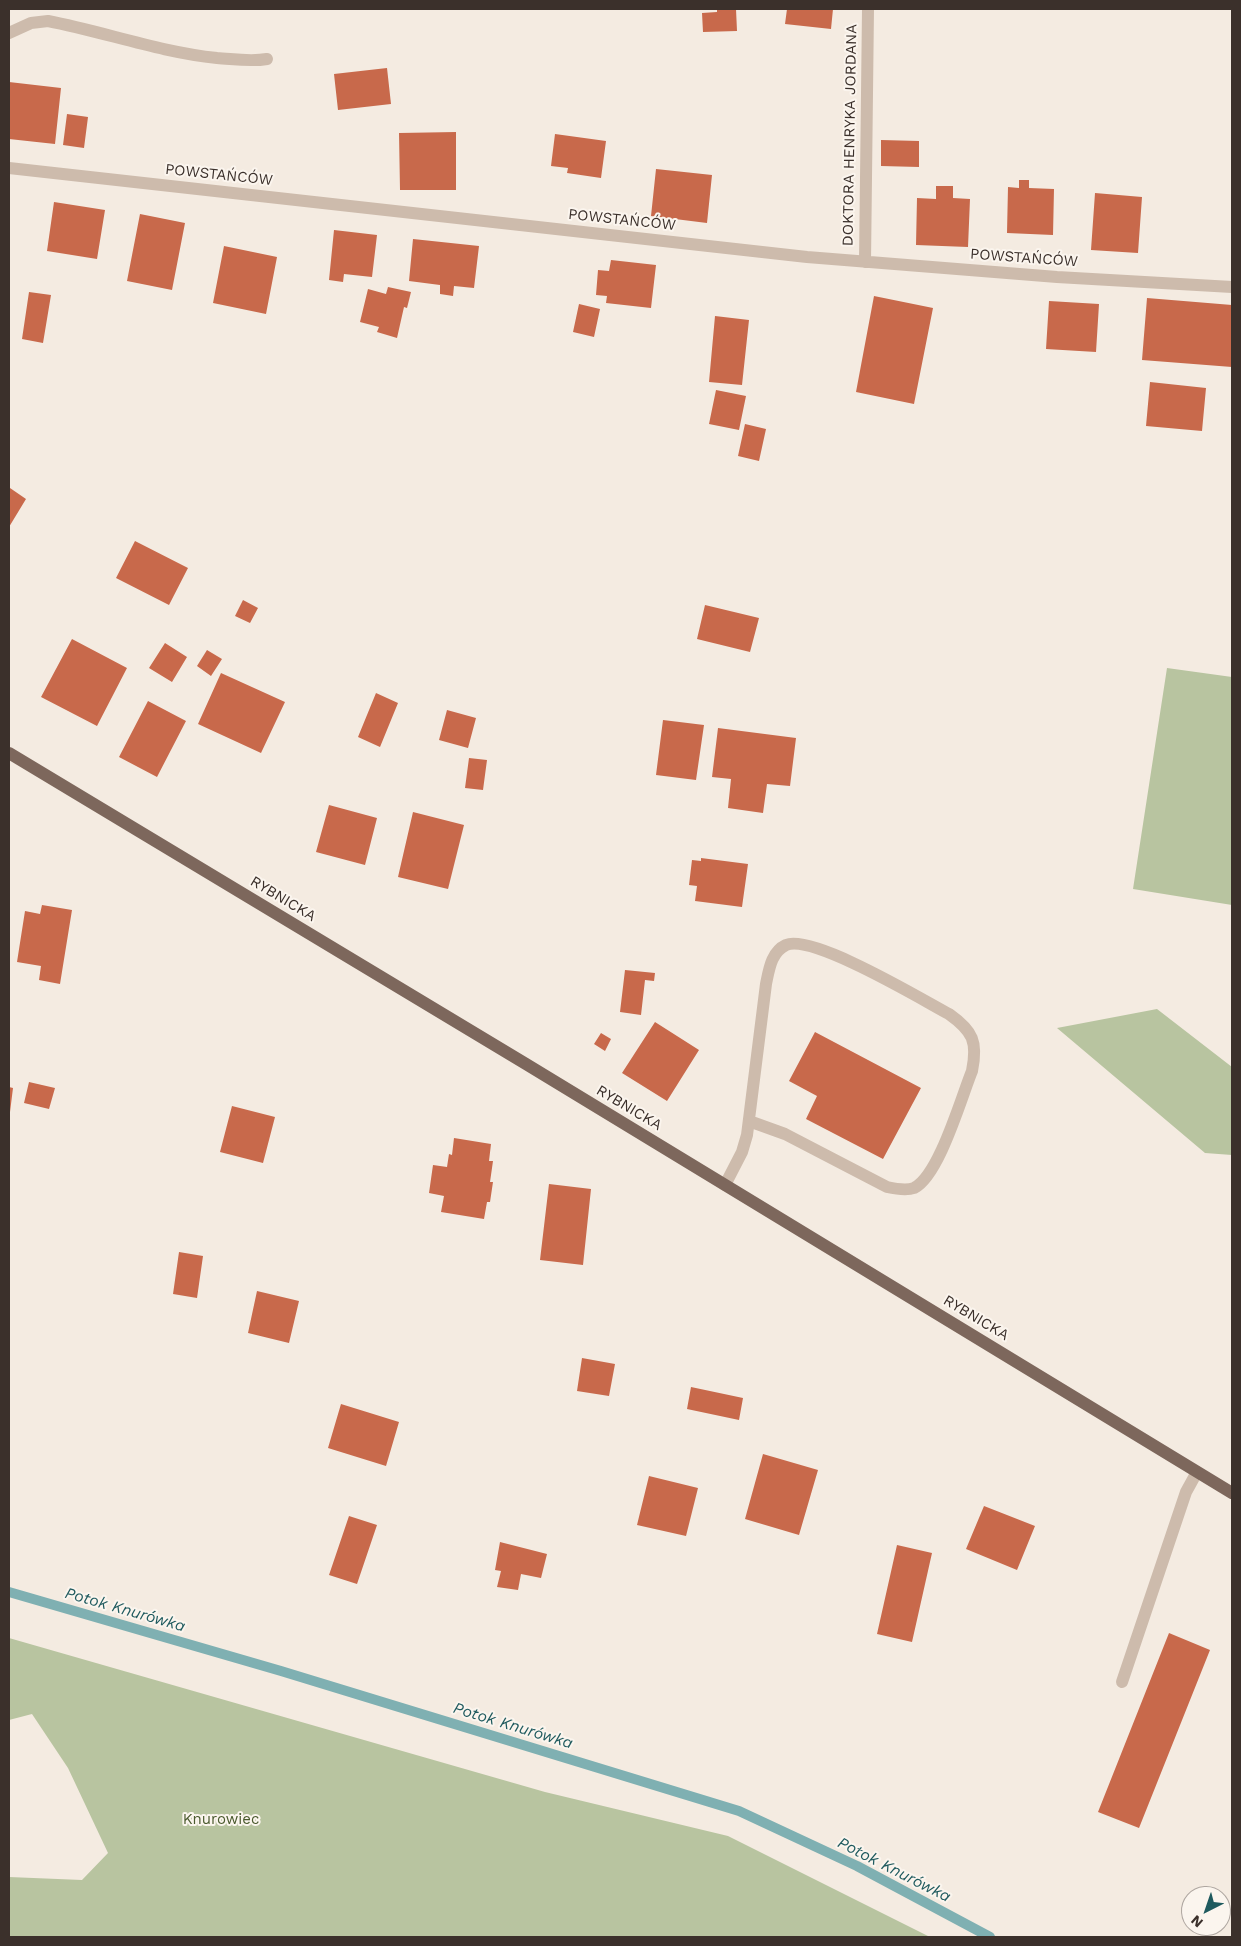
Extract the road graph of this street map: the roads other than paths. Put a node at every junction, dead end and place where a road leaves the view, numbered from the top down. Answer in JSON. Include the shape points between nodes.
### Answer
{"nodes":[{"id":1,"x":868,"y":9,"type":"edge"},
{"id":2,"x":9,"y":33,"type":"edge"},
{"id":3,"x":267,"y":59,"type":"dead end"},
{"id":4,"x":9,"y":168,"type":"edge"},
{"id":5,"x":865,"y":262,"type":"junction"},
{"id":6,"x":1232,"y":287,"type":"edge"},
{"id":7,"x":9,"y":753,"type":"edge"},
{"id":8,"x":749,"y":1122,"type":"junction"},
{"id":9,"x":725,"y":1185,"type":"junction"},
{"id":10,"x":1197,"y":1472,"type":"junction"},
{"id":11,"x":1232,"y":1493,"type":"edge"},
{"id":12,"x":1122,"y":1682,"type":"dead end"}],
"edges":[{"from":1,"to":5,"type":"street","name":"DOKTORA HENRYKA JORDANA"},
{"from":2,"to":3,"type":"street","via":[[31,23],[48,21],[184,53],[244,60]]},
{"from":4,"to":5,"type":"street","name":"POWSTAŃCÓW"},
{"from":5,"to":6,"type":"street","name":"POWSTAŃCÓW"},
{"from":7,"to":9,"type":"main road","name":"RYBNICKA"},
{"from":8,"to":8,"type":"street","via":[[766,984],[773,957],[792,943],[840,957],[949,1014],[963,1024],[975,1044],[972,1071],[938,1158],[923,1182],[912,1189],[882,1185],[785,1134]]},
{"from":8,"to":9,"type":"street","via":[[742,1152]]},
{"from":9,"to":10,"type":"main road","name":"RYBNICKA"},
{"from":10,"to":11,"type":"main road","name":"RYBNICKA"},
{"from":10,"to":12,"type":"street","via":[[1186,1492]]}]}
